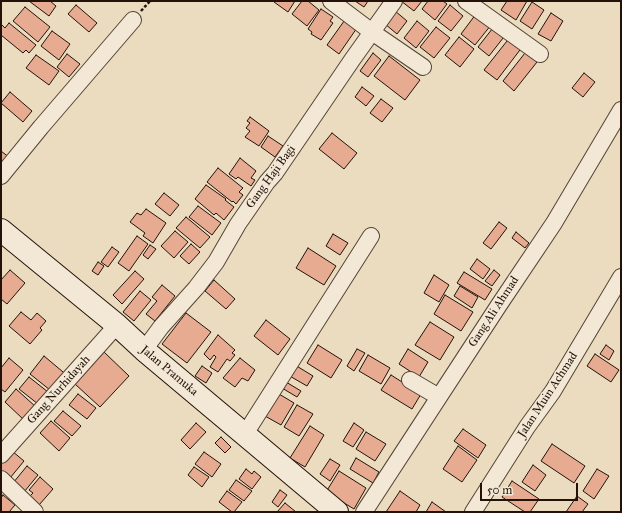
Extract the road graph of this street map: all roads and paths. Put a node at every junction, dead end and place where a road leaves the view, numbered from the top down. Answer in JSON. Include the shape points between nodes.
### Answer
{"nodes":[{"id":1,"x":332,"y":1,"type":"edge"},
{"id":2,"x":394,"y":1,"type":"edge"},
{"id":3,"x":466,"y":1,"type":"edge"},
{"id":4,"x":133,"y":20,"type":"dead end"},
{"id":5,"x":372,"y":32,"type":"junction"},
{"id":6,"x":540,"y":54,"type":"dead end"},
{"id":7,"x":424,"y":67,"type":"dead end"},
{"id":8,"x":621,"y":110,"type":"edge"},
{"id":9,"x":1,"y":176,"type":"edge"},
{"id":10,"x":2,"y":232,"type":"edge"},
{"id":11,"x":371,"y":236,"type":"dead end"},
{"id":12,"x":621,"y":277,"type":"edge"},
{"id":13,"x":117,"y":325,"type":"junction"},
{"id":14,"x":144,"y":350,"type":"junction"},
{"id":15,"x":410,"y":380,"type":"dead end"},
{"id":16,"x":438,"y":398,"type":"junction"},
{"id":17,"x":245,"y":434,"type":"junction"},
{"id":18,"x":1,"y":455,"type":"edge"},
{"id":19,"x":1,"y":479,"type":"edge"},
{"id":20,"x":35,"y":512,"type":"edge"},
{"id":21,"x":337,"y":512,"type":"edge"},
{"id":22,"x":364,"y":512,"type":"edge"},
{"id":23,"x":473,"y":512,"type":"edge"}],
"edges":[{"from":1,"to":5,"type":"street"},
{"from":2,"to":5,"type":"street","name":"Gang Haji Bagi"},
{"from":3,"to":6,"type":"street"},
{"from":4,"to":9,"type":"street"},
{"from":5,"to":7,"type":"street"},
{"from":5,"to":14,"type":"street","name":"Gang Haji Bagi","via":[[238,224],[216,262]]},
{"from":8,"to":16,"type":"street","name":"Gang Ali Ahmad","via":[[554,223]]},
{"from":10,"to":13,"type":"street","name":"Jalan Pramuka"},
{"from":11,"to":17,"type":"street"},
{"from":12,"to":23,"type":"street","name":"Jalan Muin Achmad","via":[[553,390]]},
{"from":13,"to":14,"type":"street","name":"Jalan Pramuka"},
{"from":13,"to":18,"type":"street","name":"Gang Nurhidayah"},
{"from":14,"to":17,"type":"street","name":"Jalan Pramuka"},
{"from":15,"to":16,"type":"street"},
{"from":16,"to":22,"type":"street","name":"Gang Ali Ahmad"},
{"from":17,"to":21,"type":"street","name":"Jalan Pramuka"},
{"from":19,"to":20,"type":"street"}]}
